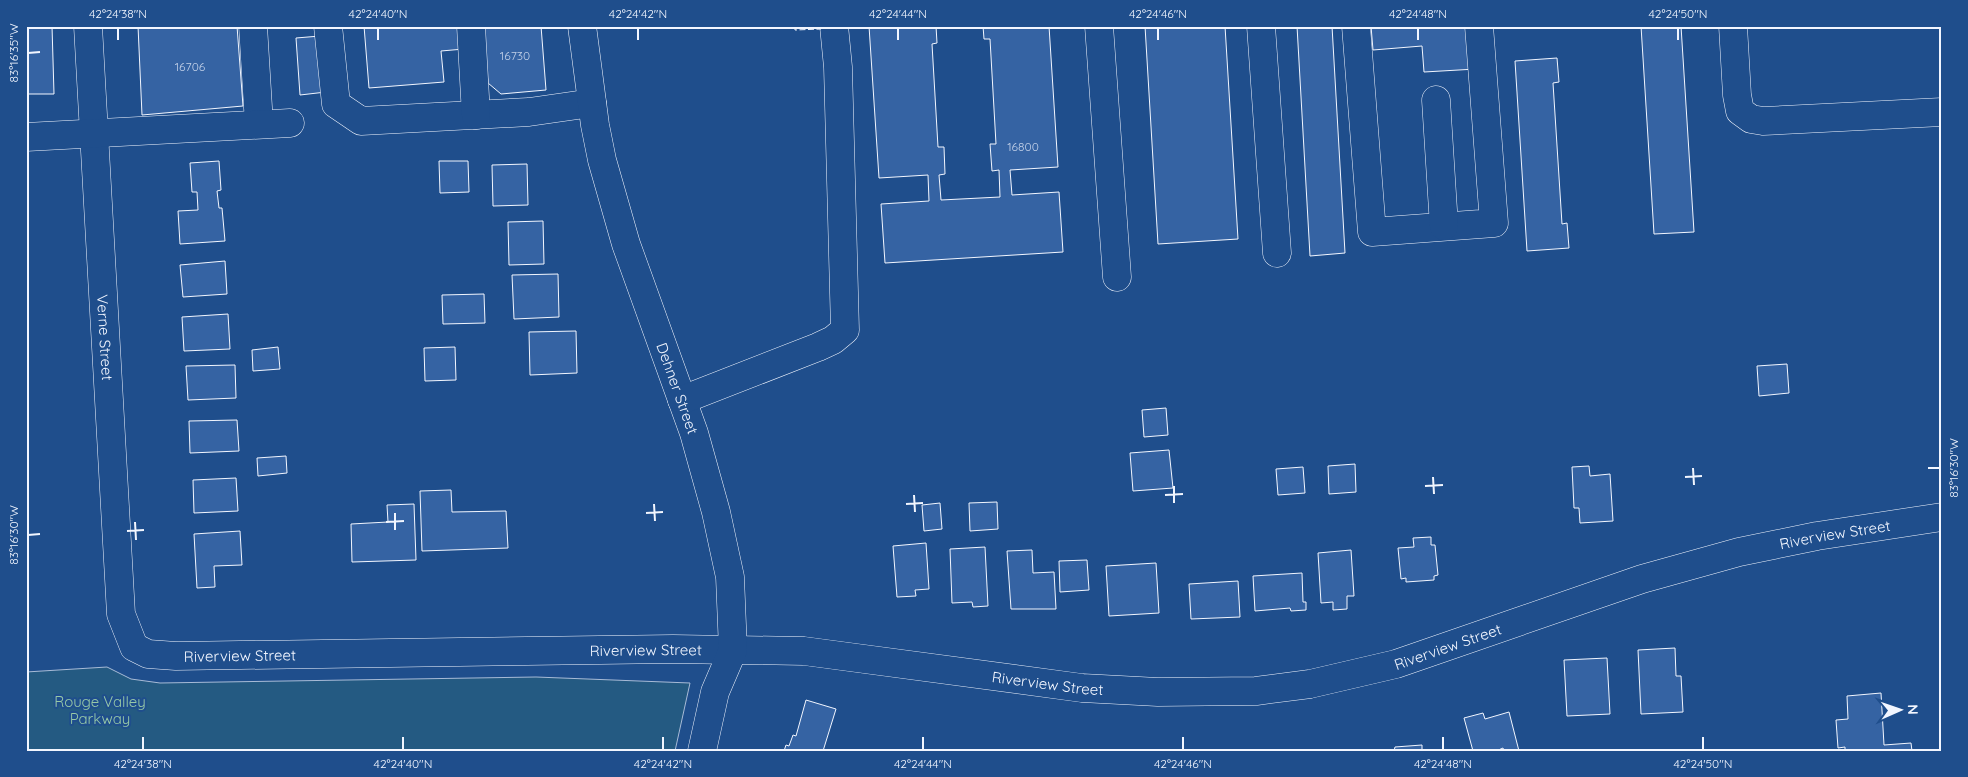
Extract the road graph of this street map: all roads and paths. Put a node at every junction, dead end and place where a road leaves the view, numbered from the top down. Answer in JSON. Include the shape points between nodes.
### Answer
{"nodes":[{"id":1,"x":88,"y":26,"type":"edge"},
{"id":2,"x":253,"y":26,"type":"edge"},
{"id":3,"x":328,"y":26,"type":"edge"},
{"id":4,"x":471,"y":26,"type":"edge"},
{"id":5,"x":582,"y":26,"type":"edge"},
{"id":6,"x":834,"y":26,"type":"edge"},
{"id":7,"x":1099,"y":26,"type":"edge"},
{"id":8,"x":1261,"y":26,"type":"edge"},
{"id":9,"x":1356,"y":26,"type":"edge"},
{"id":10,"x":1479,"y":26,"type":"edge"},
{"id":11,"x":1733,"y":26,"type":"edge"},
{"id":12,"x":1436,"y":100,"type":"dead end"},
{"id":13,"x":592,"y":103,"type":"junction"},
{"id":14,"x":1942,"y":112,"type":"edge"},
{"id":15,"x":476,"y":115,"type":"junction"},
{"id":16,"x":290,"y":123,"type":"dead end"},
{"id":17,"x":259,"y":124,"type":"junction"},
{"id":18,"x":94,"y":134,"type":"junction"},
{"id":19,"x":26,"y":137,"type":"edge"},
{"id":20,"x":1444,"y":226,"type":"junction"},
{"id":21,"x":1277,"y":253,"type":"dead end"},
{"id":22,"x":1117,"y":277,"type":"dead end"},
{"id":23,"x":682,"y":400,"type":"junction"},
{"id":24,"x":1942,"y":517,"type":"edge"},
{"id":25,"x":134,"y":647,"type":"joint"},
{"id":26,"x":733,"y":650,"type":"junction"},
{"id":27,"x":702,"y":751,"type":"edge"}],
"edges":[{"from":1,"to":18,"type":"street","name":"Verne Street"},
{"from":2,"to":17,"type":"street"},
{"from":3,"to":15,"type":"street","via":[[336,104],[361,121]]},
{"from":4,"to":15,"type":"street"},
{"from":5,"to":13,"type":"street","name":"Dehner Street"},
{"from":6,"to":23,"type":"street","via":[[838,67],[845,330],[818,347]]},
{"from":7,"to":22,"type":"street"},
{"from":8,"to":21,"type":"street"},
{"from":9,"to":20,"type":"street","via":[[1372,232]]},
{"from":10,"to":20,"type":"street","via":[[1494,222]]},
{"from":11,"to":14,"type":"street","via":[[1740,111],[1751,119]]},
{"from":12,"to":20,"type":"street"},
{"from":13,"to":15,"type":"street"},
{"from":13,"to":23,"type":"street","name":"Dehner Street","via":[[602,160],[626,244]]},
{"from":16,"to":17,"type":"street"},
{"from":17,"to":18,"type":"street"},
{"from":18,"to":19,"type":"street"},
{"from":18,"to":25,"type":"street","name":"Verne Street","via":[[121,614]]},
{"from":23,"to":26,"type":"street","name":"Dehner Street","via":[[716,512],[730,577]]},
{"from":24,"to":26,"type":"street","name":"Riverview Street","via":[[1817,536],[1739,552],[1642,579],[1396,664],[1310,684],[1256,691],[1158,692],[1082,688],[804,651]]},
{"from":25,"to":26,"type":"street","name":"Riverview Street","via":[[148,654],[176,656]]},
{"from":26,"to":27,"type":"street","name":"Dehner Street","via":[[715,692]]}]}
